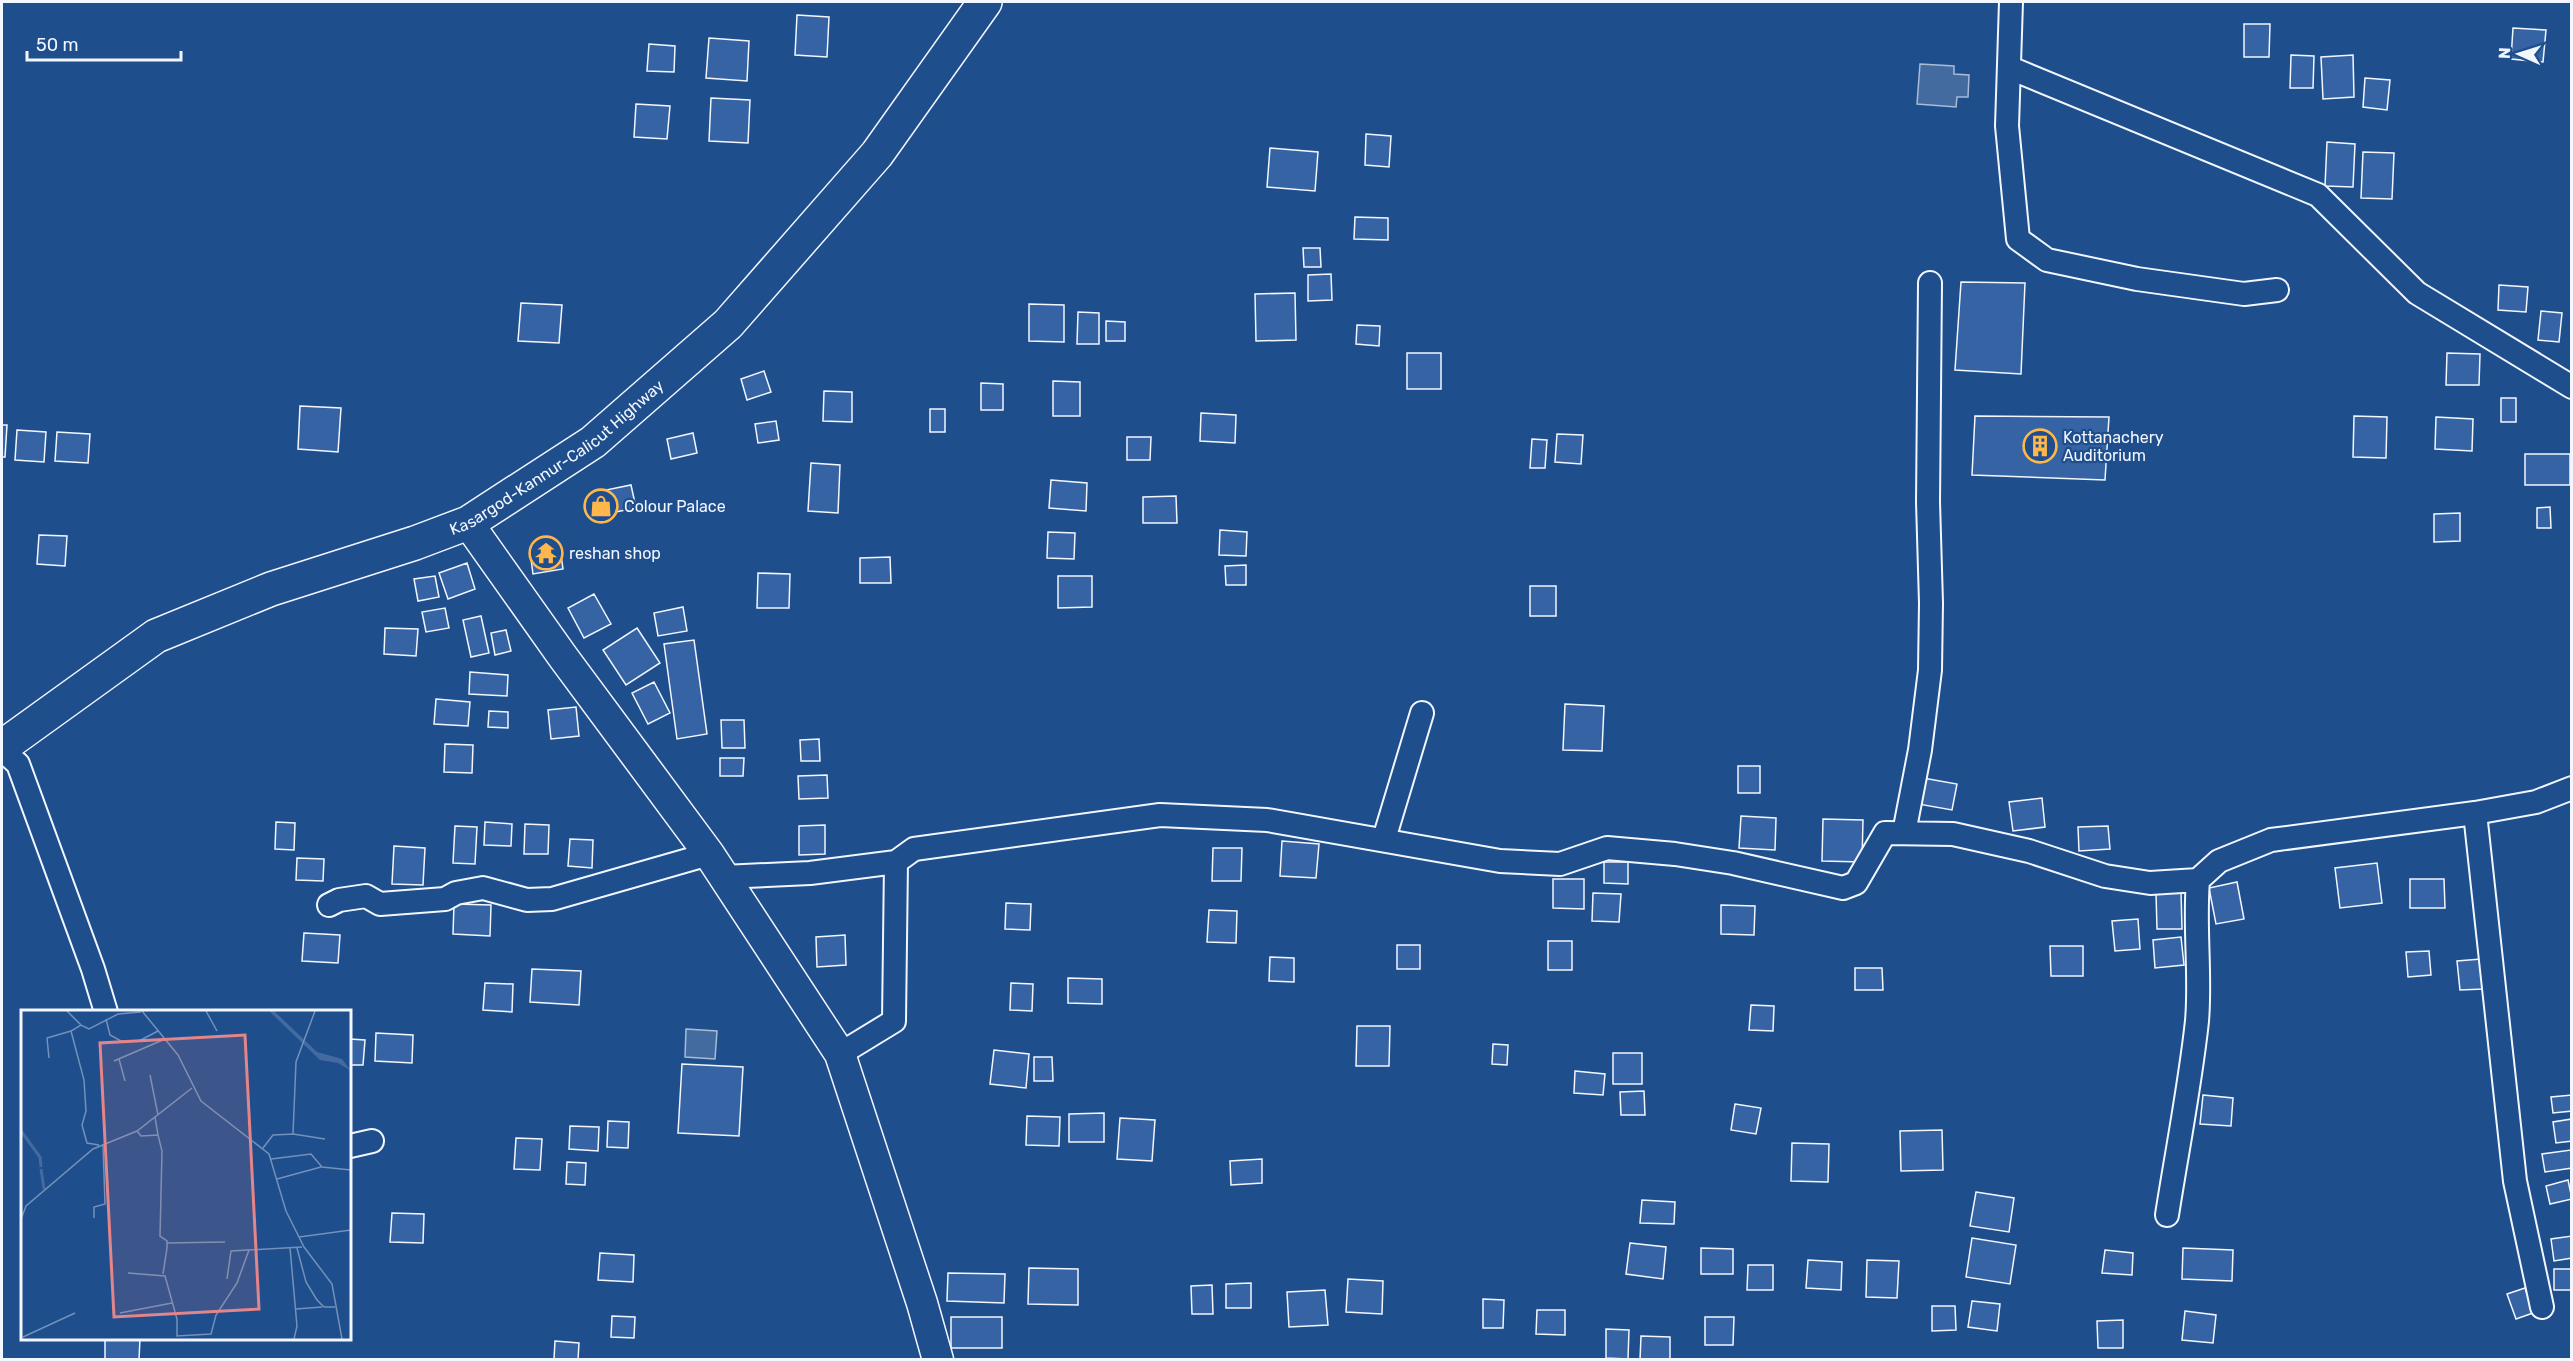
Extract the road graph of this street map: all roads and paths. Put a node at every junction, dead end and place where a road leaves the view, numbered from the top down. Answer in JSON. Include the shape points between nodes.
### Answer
{"nodes":[{"id":1,"x":985,"y":2,"type":"edge"},
{"id":2,"x":2011,"y":2,"type":"edge"},
{"id":3,"x":2010,"y":68,"type":"junction"},
{"id":4,"x":1930,"y":283,"type":"dead end"},
{"id":5,"x":2277,"y":290,"type":"dead end"},
{"id":6,"x":2571,"y":387,"type":"edge"},
{"id":7,"x":468,"y":523,"type":"junction"},
{"id":8,"x":1422,"y":713,"type":"dead end"},
{"id":9,"x":2,"y":749,"type":"edge"},
{"id":10,"x":2571,"y":788,"type":"edge"},
{"id":11,"x":2475,"y":813,"type":"junction"},
{"id":12,"x":1904,"y":833,"type":"junction"},
{"id":13,"x":1384,"y":839,"type":"junction"},
{"id":14,"x":896,"y":862,"type":"junction"},
{"id":15,"x":716,"y":865,"type":"junction"},
{"id":16,"x":2198,"y":880,"type":"junction"},
{"id":17,"x":329,"y":905,"type":"dead end"},
{"id":18,"x":106,"y":1010,"type":"edge"},
{"id":19,"x":840,"y":1054,"type":"junction"},
{"id":20,"x":372,"y":1141,"type":"dead end"},
{"id":21,"x":351,"y":1146,"type":"edge"},
{"id":22,"x":2167,"y":1215,"type":"dead end"},
{"id":23,"x":2542,"y":1306,"type":"dead end"},
{"id":24,"x":938,"y":1359,"type":"edge"}],
"edges":[{"from":1,"to":7,"type":"highway","name":"Kasargod-Kannur-Calicut Highway","via":[[877,154],[728,324],[593,442]]},
{"from":2,"to":3,"type":"street"},
{"from":3,"to":5,"type":"street","via":[[2007,126],[2018,239],[2047,260],[2137,279],[2244,294]]},
{"from":3,"to":6,"type":"street","via":[[2318,195],[2417,293]]},
{"from":4,"to":12,"type":"street","via":[[1930,670]]},
{"from":7,"to":9,"type":"highway","name":"Kasargod-Kannur-Calicut Highway","via":[[271,589],[156,636]]},
{"from":7,"to":15,"type":"main road"},
{"from":8,"to":13,"type":"street"},
{"from":9,"to":18,"type":"street","via":[[18,764]]},
{"from":10,"to":11,"type":"street","via":[[2536,802]]},
{"from":11,"to":16,"type":"street","via":[[2271,840],[2219,861]]},
{"from":11,"to":23,"type":"street","via":[[2515,1181]]},
{"from":12,"to":13,"type":"street","via":[[1886,833],[1856,883],[1843,888],[1733,862],[1676,855],[1607,848],[1560,864],[1500,861]]},
{"from":12,"to":16,"type":"street","via":[[1953,834],[2029,851],[2105,876],[2150,883]]},
{"from":13,"to":14,"type":"street","via":[[1267,820],[1160,815],[914,849]]},
{"from":14,"to":15,"type":"street","via":[[810,873]]},
{"from":14,"to":19,"type":"street","via":[[894,1021]]},
{"from":15,"to":17,"type":"street","via":[[552,899],[527,900],[483,888],[456,892],[445,899],[380,904],[366,896]]},
{"from":15,"to":19,"type":"main road"},
{"from":16,"to":22,"type":"street","via":[[2197,1020]]},
{"from":19,"to":24,"type":"main road"},
{"from":20,"to":21,"type":"street"}]}
